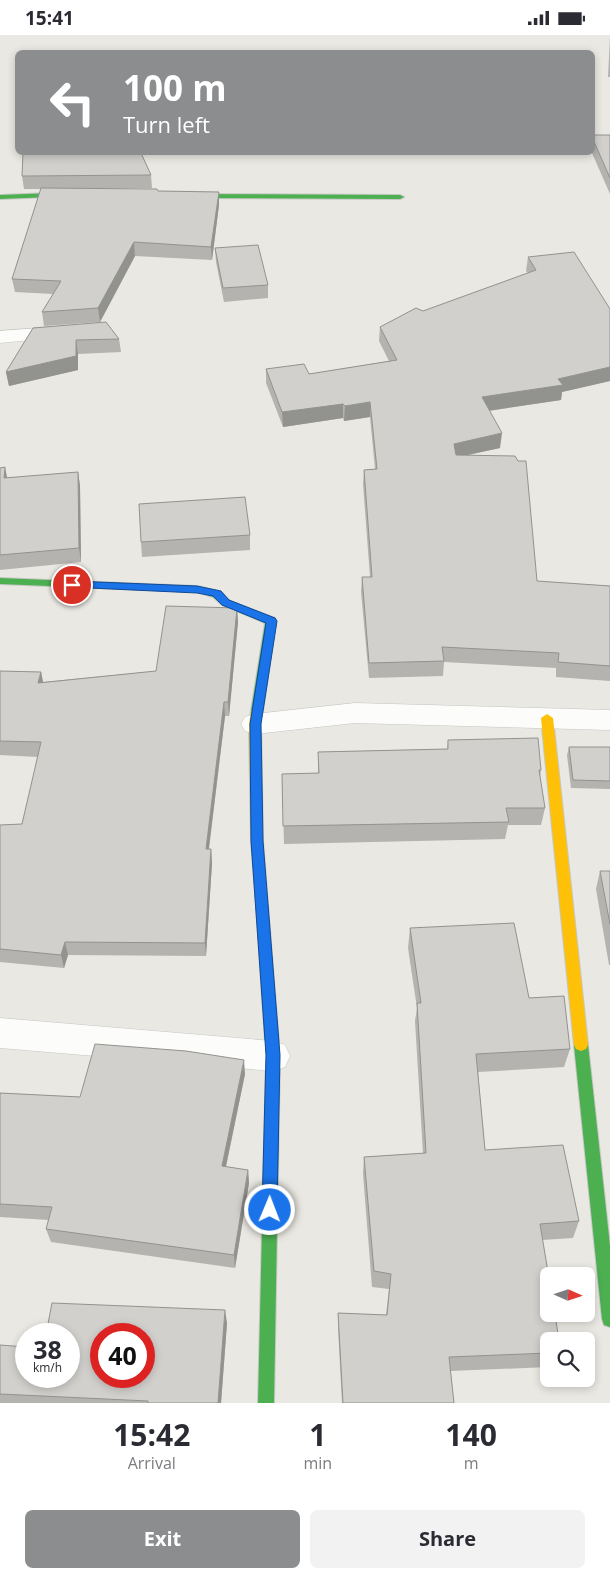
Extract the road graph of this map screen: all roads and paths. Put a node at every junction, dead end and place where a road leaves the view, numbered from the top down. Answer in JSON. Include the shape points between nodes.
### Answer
{"nodes":[{"id":1,"x":88,"y":195,"type":"edge"},
{"id":2,"x":165,"y":196,"type":"edge"},
{"id":3,"x":0,"y":197,"type":"edge"},
{"id":4,"x":400,"y":197,"type":"dead end"},
{"id":5,"x":90,"y":331,"type":"edge"},
{"id":6,"x":0,"y":337,"type":"edge"},
{"id":7,"x":0,"y":581,"type":"edge"},
{"id":8,"x":547,"y":718,"type":"junction"},
{"id":9,"x":610,"y":720,"type":"edge"},
{"id":10,"x":256,"y":724,"type":"junction"},
{"id":11,"x":0,"y":1033,"type":"edge"},
{"id":12,"x":273,"y":1055,"type":"junction"},
{"id":13,"x":610,"y":1319,"type":"edge"},
{"id":14,"x":266,"y":1403,"type":"edge"}],
"edges":[{"from":1,"to":3,"type":"street"},
{"from":2,"to":4,"type":"street"},
{"from":5,"to":6,"type":"street"},
{"from":7,"to":10,"type":"street","via":[[197,589],[217,593],[226,603],[272,621]]},
{"from":8,"to":9,"type":"street"},
{"from":8,"to":10,"type":"street","via":[[355,713]]},
{"from":8,"to":13,"type":"street"},
{"from":10,"to":12,"type":"street","via":[[257,841]]},
{"from":11,"to":12,"type":"street"},
{"from":12,"to":14,"type":"street"}]}
